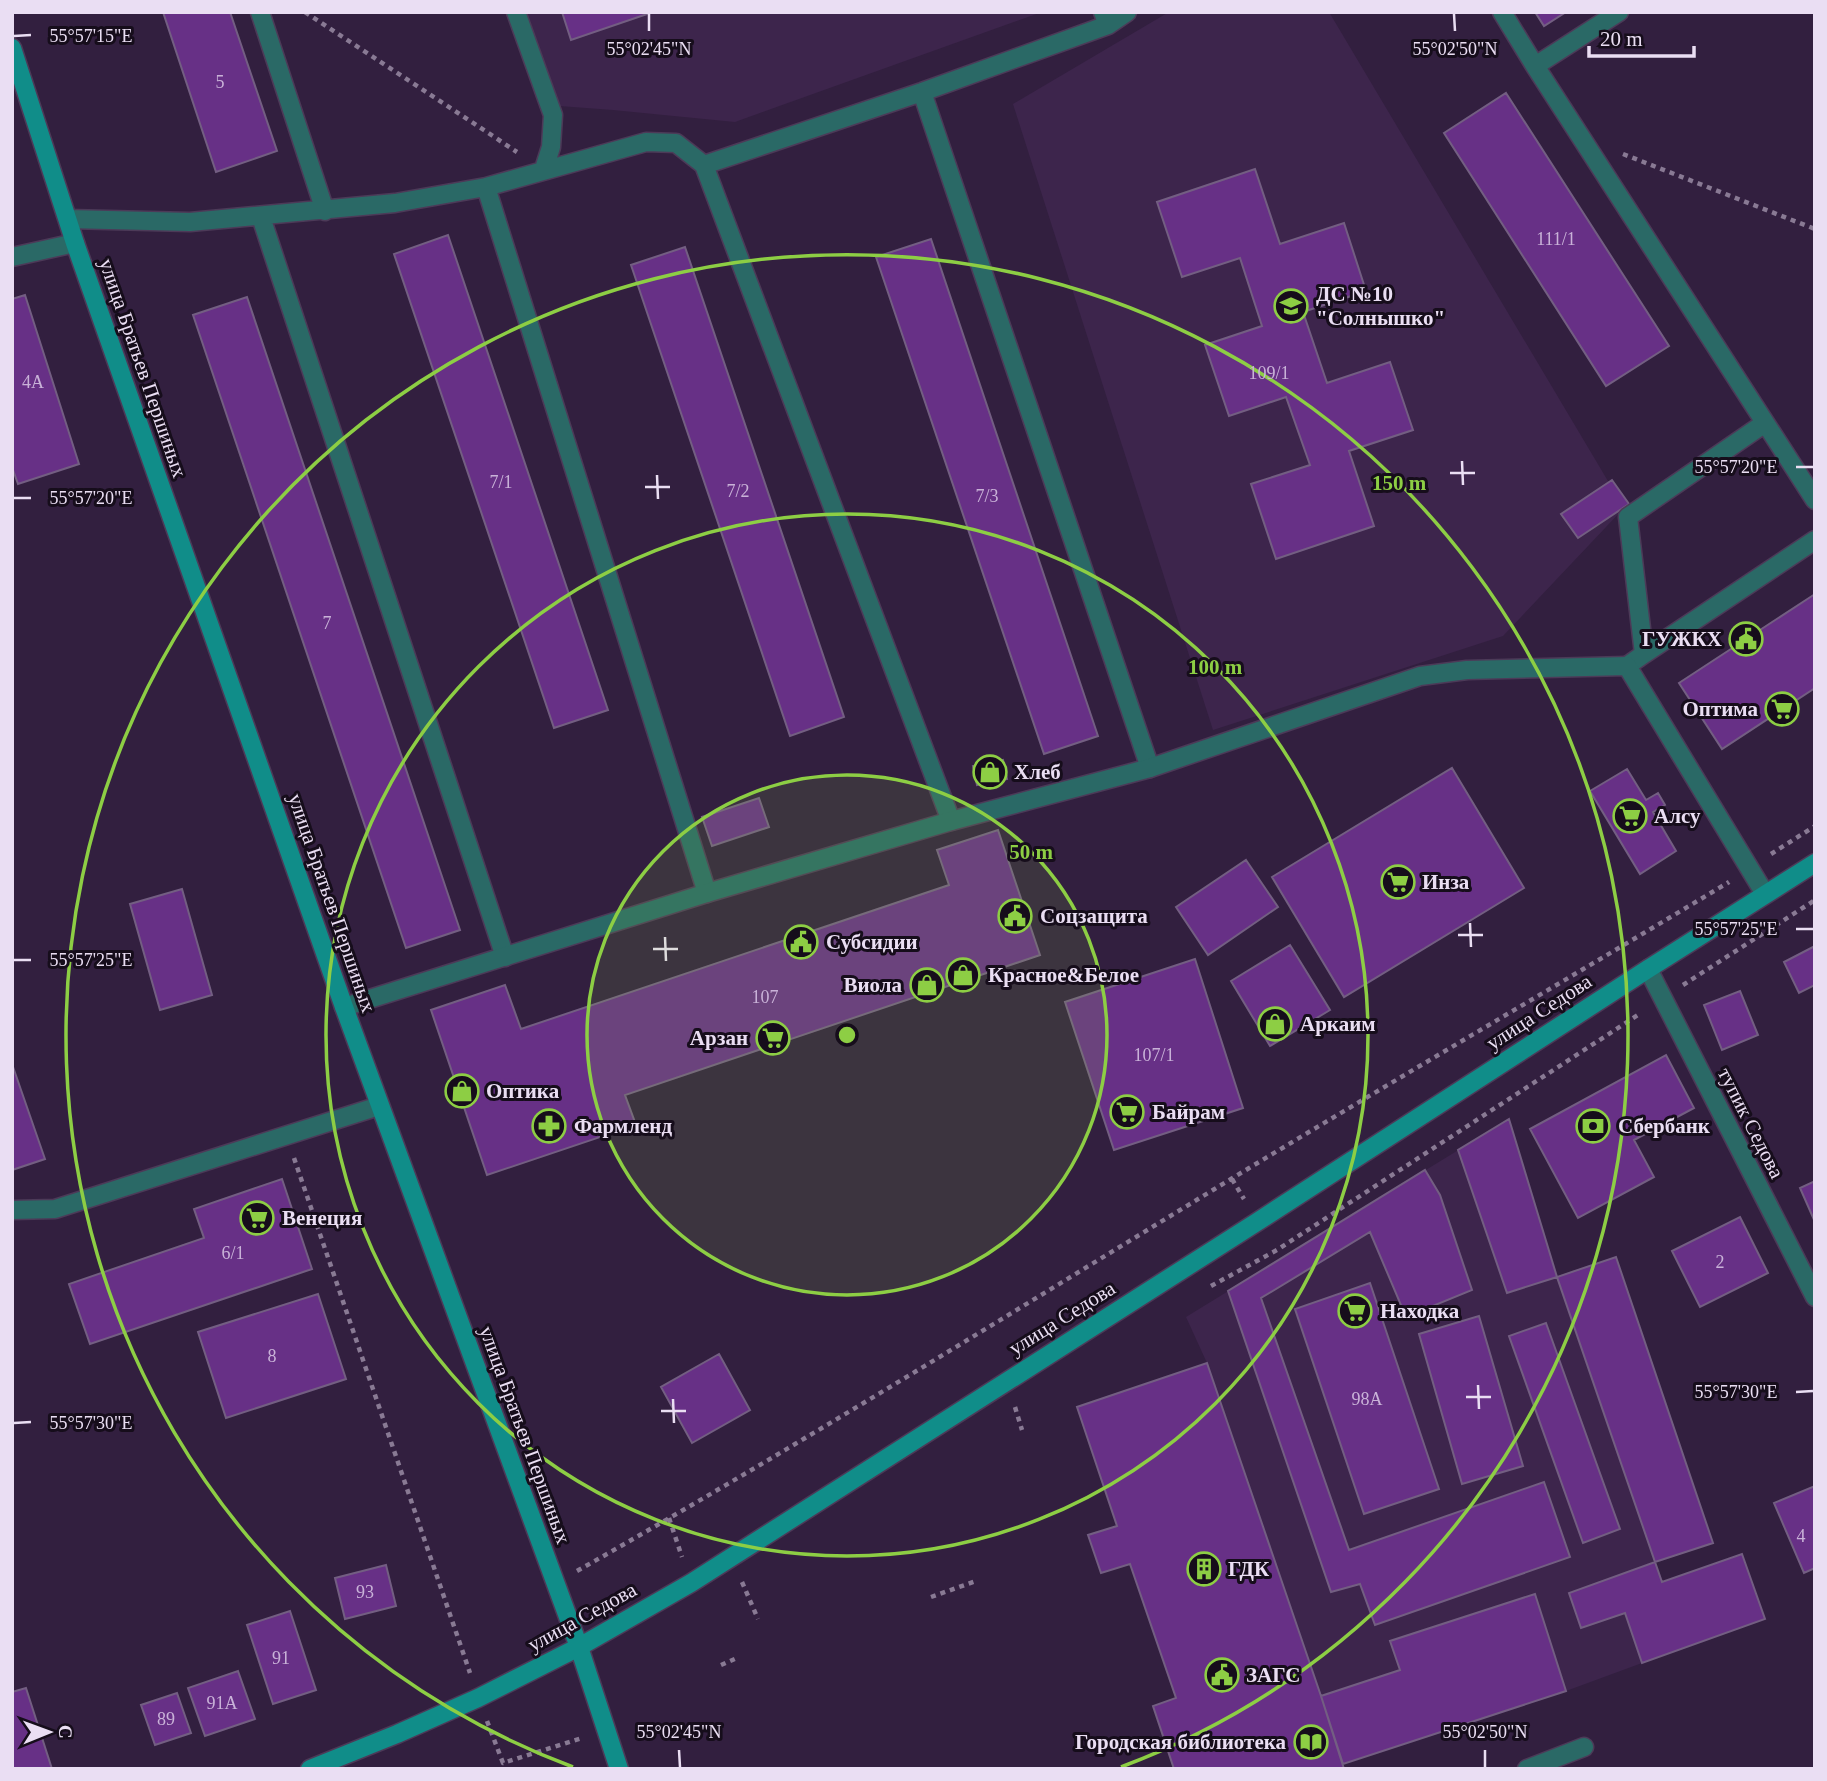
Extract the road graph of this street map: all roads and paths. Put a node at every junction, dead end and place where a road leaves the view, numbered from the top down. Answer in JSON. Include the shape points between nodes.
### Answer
{"nodes":[{"id":1,"x":260,"y":12,"type":"edge"},
{"id":2,"x":305,"y":12,"type":"edge"},
{"id":3,"x":516,"y":12,"type":"edge"},
{"id":4,"x":1127,"y":12,"type":"edge"},
{"id":5,"x":1503,"y":12,"type":"edge"},
{"id":6,"x":1619,"y":12,"type":"edge"},
{"id":7,"x":1106,"y":19,"type":"edge"},
{"id":8,"x":12,"y":48,"type":"edge"},
{"id":9,"x":1535,"y":66,"type":"junction"},
{"id":10,"x":922,"y":92,"type":"junction"},
{"id":11,"x":1581,"y":138,"type":"junction"},
{"id":12,"x":704,"y":165,"type":"junction"},
{"id":13,"x":544,"y":169,"type":"junction"},
{"id":14,"x":485,"y":187,"type":"junction"},
{"id":15,"x":325,"y":211,"type":"junction"},
{"id":16,"x":261,"y":217,"type":"junction"},
{"id":17,"x":68,"y":219,"type":"junction"},
{"id":18,"x":1815,"y":229,"type":"edge"},
{"id":19,"x":75,"y":243,"type":"junction"},
{"id":20,"x":12,"y":257,"type":"edge"},
{"id":21,"x":1765,"y":423,"type":"junction"},
{"id":22,"x":1815,"y":500,"type":"edge"},
{"id":23,"x":1815,"y":540,"type":"edge"},
{"id":24,"x":1644,"y":654,"type":"junction"},
{"id":25,"x":1627,"y":666,"type":"junction"},
{"id":26,"x":1150,"y":768,"type":"junction"},
{"id":27,"x":951,"y":821,"type":"junction"},
{"id":28,"x":1815,"y":827,"type":"edge"},
{"id":29,"x":1815,"y":863,"type":"edge"},
{"id":30,"x":1750,"y":868,"type":"junction"},
{"id":31,"x":707,"y":893,"type":"junction"},
{"id":32,"x":1765,"y":894,"type":"junction"},
{"id":33,"x":1815,"y":900,"type":"edge"},
{"id":34,"x":505,"y":957,"type":"junction"},
{"id":35,"x":1648,"y":969,"type":"junction"},
{"id":36,"x":1663,"y":998,"type":"junction"},
{"id":37,"x":344,"y":1007,"type":"junction"},
{"id":38,"x":379,"y":1106,"type":"junction"},
{"id":39,"x":286,"y":1135,"type":"junction"},
{"id":40,"x":12,"y":1210,"type":"edge"},
{"id":41,"x":1207,"y":1288,"type":"dead end"},
{"id":42,"x":1815,"y":1297,"type":"edge"},
{"id":43,"x":1013,"y":1403,"type":"dead end"},
{"id":44,"x":1022,"y":1430,"type":"dead end"},
{"id":45,"x":976,"y":1581,"type":"dead end"},
{"id":46,"x":742,"y":1582,"type":"dead end"},
{"id":47,"x":555,"y":1583,"type":"junction"},
{"id":48,"x":931,"y":1597,"type":"dead end"},
{"id":49,"x":758,"y":1619,"type":"dead end"},
{"id":50,"x":579,"y":1647,"type":"junction"},
{"id":51,"x":737,"y":1658,"type":"dead end"},
{"id":52,"x":721,"y":1665,"type":"dead end"},
{"id":53,"x":478,"y":1698,"type":"junction"},
{"id":54,"x":606,"y":1731,"type":"junction"},
{"id":55,"x":1584,"y":1747,"type":"dead end"},
{"id":56,"x":310,"y":1769,"type":"edge"},
{"id":57,"x":619,"y":1769,"type":"edge"},
{"id":58,"x":1527,"y":1769,"type":"edge"}],
"edges":[{"from":1,"to":15,"type":"street"},
{"from":2,"to":13,"type":"path"},
{"from":3,"to":13,"type":"street","via":[[553,115]]},
{"from":4,"to":7,"type":"street"},
{"from":5,"to":9,"type":"street"},
{"from":6,"to":9,"type":"street"},
{"from":7,"to":10,"type":"street"},
{"from":8,"to":17,"type":"street","name":"улица Братьев Першиных"},
{"from":9,"to":11,"type":"street"},
{"from":10,"to":12,"type":"street"},
{"from":10,"to":26,"type":"street"},
{"from":11,"to":18,"type":"path"},
{"from":11,"to":21,"type":"street"},
{"from":12,"to":13,"type":"street","via":[[676,144],[646,142]]},
{"from":12,"to":27,"type":"street"},
{"from":13,"to":14,"type":"street"},
{"from":14,"to":15,"type":"street"},
{"from":14,"to":31,"type":"street"},
{"from":15,"to":16,"type":"street"},
{"from":16,"to":17,"type":"street","via":[[190,222]]},
{"from":16,"to":34,"type":"street"},
{"from":17,"to":19,"type":"street","name":"улица Братьев Першиных"},
{"from":19,"to":20,"type":"street"},
{"from":19,"to":37,"type":"street","name":"улица Братьев Першиных"},
{"from":21,"to":22,"type":"street"},
{"from":21,"to":24,"type":"street","via":[[1628,517]]},
{"from":23,"to":24,"type":"street"},
{"from":24,"to":25,"type":"street"},
{"from":25,"to":26,"type":"street","via":[[1467,670],[1420,676]]},
{"from":25,"to":30,"type":"street"},
{"from":26,"to":27,"type":"street"},
{"from":27,"to":31,"type":"street"},
{"from":28,"to":30,"type":"path"},
{"from":29,"to":32,"type":"street","name":"улица Седова"},
{"from":30,"to":32,"type":"street"},
{"from":30,"to":47,"type":"path","via":[[944,1355]]},
{"from":31,"to":34,"type":"street"},
{"from":32,"to":35,"type":"street","name":"улица Седова"},
{"from":33,"to":36,"type":"path"},
{"from":34,"to":37,"type":"street"},
{"from":35,"to":36,"type":"street","name":"тупик Седова"},
{"from":35,"to":50,"type":"street","name":"улица Седова","via":[[702,1575]]},
{"from":36,"to":41,"type":"path","via":[[1277,1250]]},
{"from":36,"to":42,"type":"street","name":"тупик Седова"},
{"from":37,"to":38,"type":"street","name":"улица Братьев Першиных"},
{"from":38,"to":39,"type":"street"},
{"from":38,"to":47,"type":"street","name":"улица Братьев Першиных"},
{"from":39,"to":40,"type":"street","via":[[55,1209]]},
{"from":39,"to":53,"type":"path"},
{"from":43,"to":44,"type":"path"},
{"from":45,"to":48,"type":"path"},
{"from":46,"to":49,"type":"path"},
{"from":47,"to":50,"type":"street","name":"улица Братьев Першиных"},
{"from":50,"to":53,"type":"street","name":"улица Седова"},
{"from":50,"to":54,"type":"street","name":"улица Братьев Першиных"},
{"from":51,"to":52,"type":"path"},
{"from":53,"to":54,"type":"path","via":[[503,1763]]},
{"from":53,"to":56,"type":"street","name":"улица Седова"},
{"from":54,"to":57,"type":"street","name":"улица Братьев Першиных"},
{"from":55,"to":58,"type":"street"}]}
